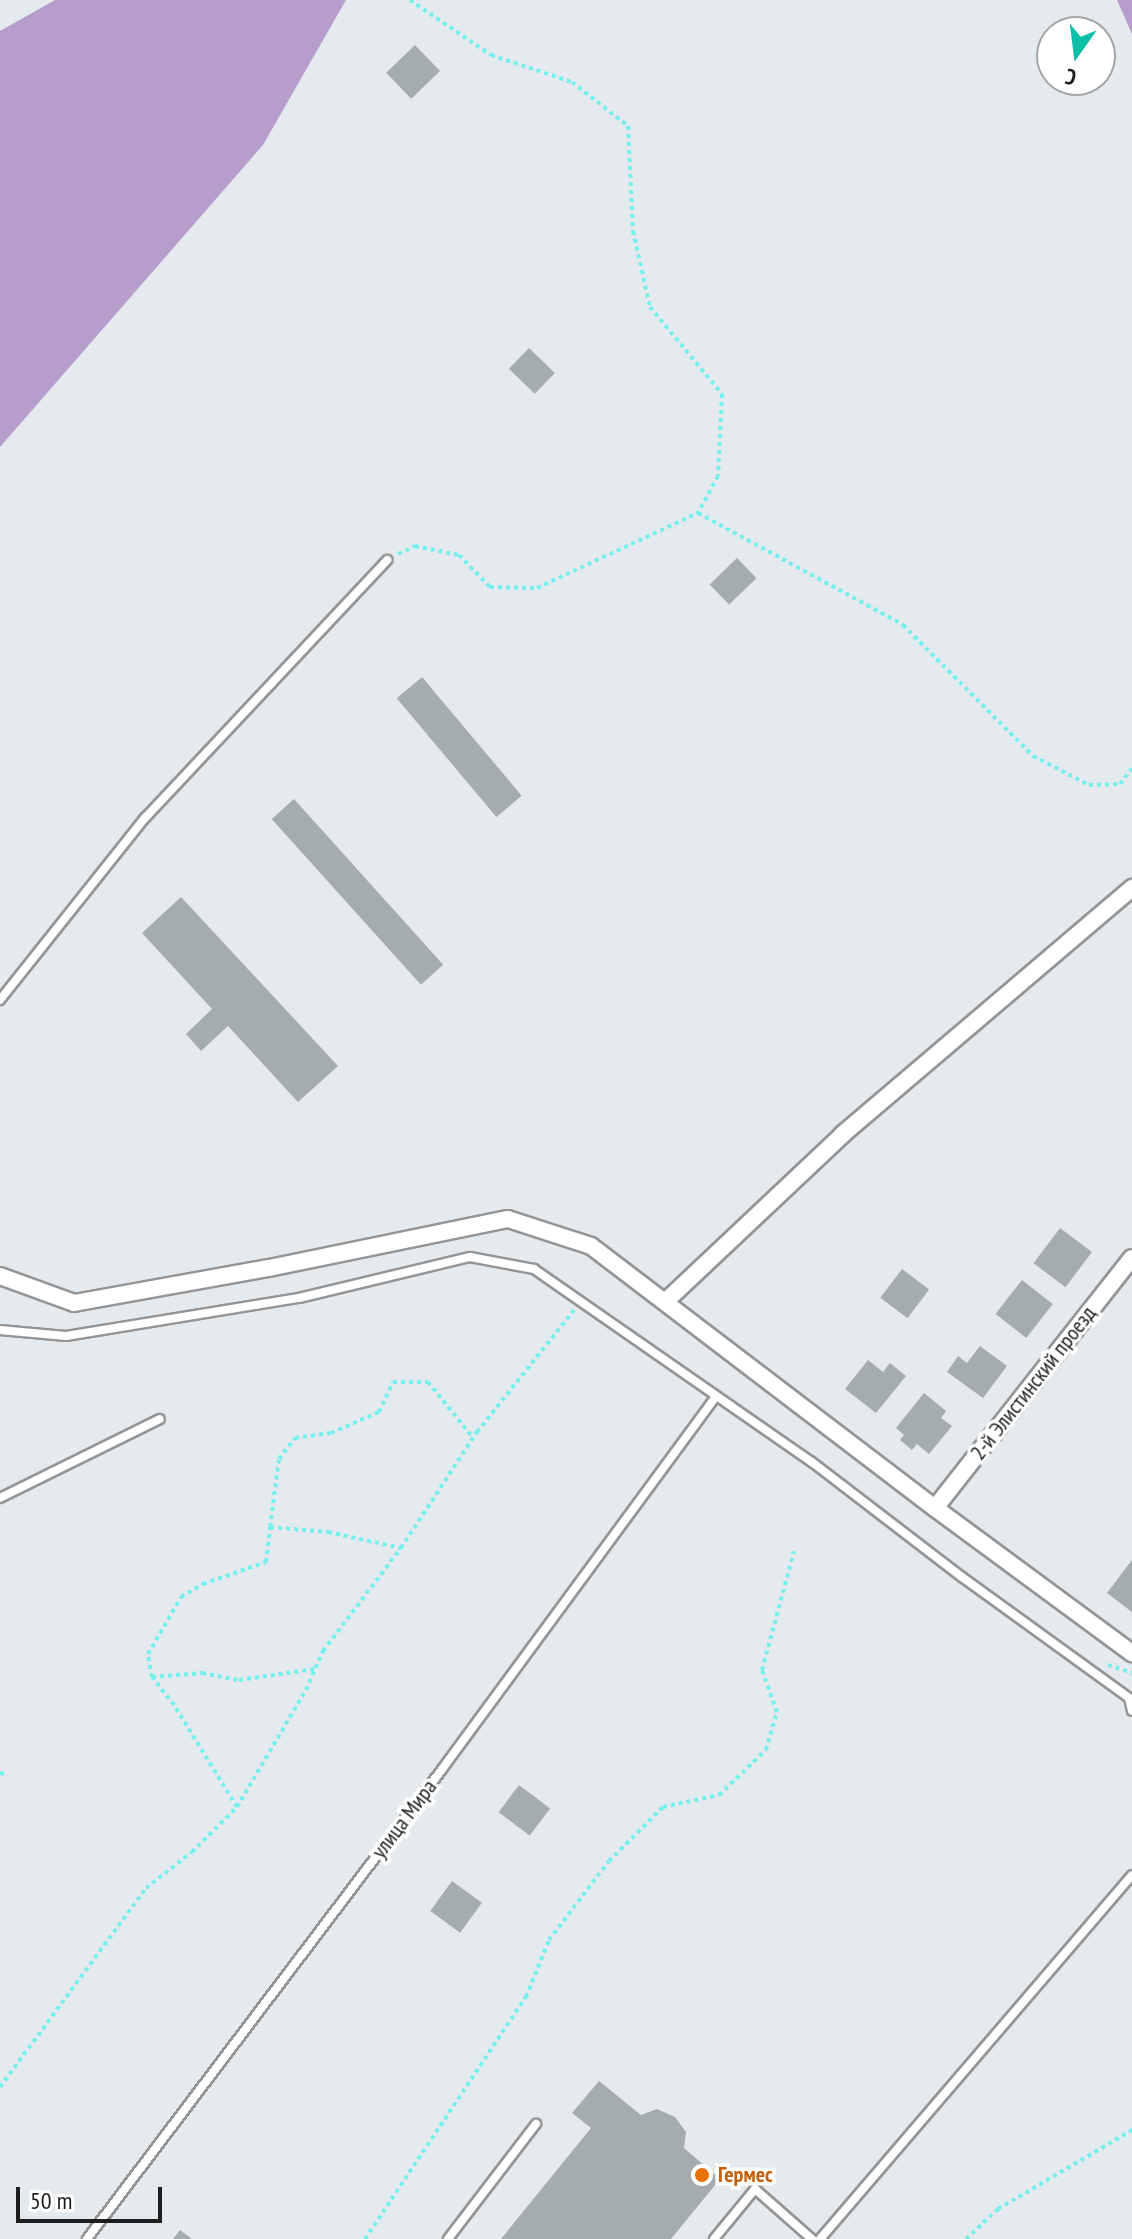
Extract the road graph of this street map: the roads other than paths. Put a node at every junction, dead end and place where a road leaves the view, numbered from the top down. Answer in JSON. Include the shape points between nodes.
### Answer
{"nodes":[{"id":1,"x":387,"y":560,"type":"road end"},
{"id":2,"x":1132,"y":888,"type":"edge"},
{"id":3,"x":0,"y":1000,"type":"edge"},
{"id":4,"x":1132,"y":1258,"type":"edge"},
{"id":5,"x":0,"y":1276,"type":"edge"},
{"id":6,"x":665,"y":1302,"type":"junction"},
{"id":7,"x":0,"y":1330,"type":"edge"},
{"id":8,"x":716,"y":1396,"type":"junction"},
{"id":9,"x":160,"y":1419,"type":"dead end"},
{"id":10,"x":0,"y":1498,"type":"edge"},
{"id":11,"x":935,"y":1508,"type":"junction"},
{"id":12,"x":1132,"y":1653,"type":"edge"},
{"id":13,"x":1132,"y":1711,"type":"edge"},
{"id":14,"x":1132,"y":1875,"type":"edge"},
{"id":15,"x":536,"y":2124,"type":"dead end"},
{"id":16,"x":87,"y":2239,"type":"edge"},
{"id":17,"x":448,"y":2239,"type":"edge"},
{"id":18,"x":714,"y":2239,"type":"edge"},
{"id":19,"x":812,"y":2239,"type":"edge"},
{"id":20,"x":820,"y":2239,"type":"edge"}],
"edges":[{"from":1,"to":3,"type":"lane","via":[[145,818]]},
{"from":2,"to":6,"type":"street","via":[[843,1134]]},
{"from":4,"to":11,"type":"street","name":"2-й Элистинский проезд"},
{"from":5,"to":6,"type":"street","via":[[74,1303],[508,1219],[591,1246]]},
{"from":6,"to":11,"type":"street"},
{"from":7,"to":8,"type":"lane","via":[[66,1336],[299,1298],[470,1257],[534,1269]]},
{"from":8,"to":13,"type":"lane","via":[[1129,1698]]},
{"from":8,"to":16,"type":"lane","name":"улица Мира"},
{"from":9,"to":10,"type":"lane"},
{"from":11,"to":12,"type":"street"},
{"from":14,"to":20,"type":"lane"},
{"from":15,"to":17,"type":"lane"},
{"from":18,"to":19,"type":"lane","via":[[755,2189]]}]}
